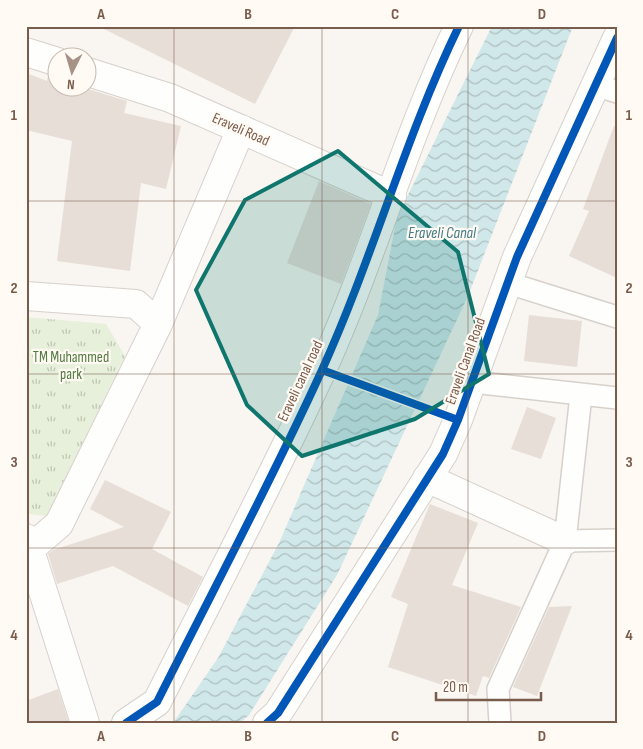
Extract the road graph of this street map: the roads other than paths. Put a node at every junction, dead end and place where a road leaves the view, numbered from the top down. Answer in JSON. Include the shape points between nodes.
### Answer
{"nodes":[{"id":1,"x":459,"y":26,"type":"edge"},
{"id":2,"x":617,"y":38,"type":"edge"},
{"id":3,"x":26,"y":52,"type":"edge"},
{"id":4,"x":48,"y":59,"type":"edge"},
{"id":5,"x":98,"y":75,"type":"edge"},
{"id":6,"x":606,"y":88,"type":"edge"},
{"id":7,"x":241,"y":129,"type":"junction"},
{"id":8,"x":392,"y":196,"type":"junction"},
{"id":9,"x":508,"y":283,"type":"junction"},
{"id":10,"x":26,"y":296,"type":"edge"},
{"id":11,"x":617,"y":317,"type":"edge"},
{"id":12,"x":158,"y":324,"type":"junction"},
{"id":13,"x":472,"y":382,"type":"junction"},
{"id":14,"x":581,"y":395,"type":"junction"},
{"id":15,"x":617,"y":398,"type":"edge"},
{"id":16,"x":428,"y":478,"type":"junction"},
{"id":17,"x":617,"y":540,"type":"edge"},
{"id":18,"x":565,"y":542,"type":"junction"},
{"id":19,"x":29,"y":543,"type":"edge"},
{"id":20,"x":85,"y":723,"type":"edge"},
{"id":21,"x":126,"y":723,"type":"edge"},
{"id":22,"x":267,"y":723,"type":"edge"},
{"id":23,"x":500,"y":723,"type":"edge"}],
"edges":[{"from":1,"to":8,"type":"street","name":"Eraveli canal road","via":[[442,61]]},
{"from":2,"to":6,"type":"street","name":"Eraveli Canal Road"},
{"from":3,"to":4,"type":"street"},
{"from":5,"to":7,"type":"street","name":"Eraveli Road","via":[[170,98]]},
{"from":6,"to":9,"type":"street","name":"Eraveli Canal Road","via":[[517,257]]},
{"from":7,"to":8,"type":"street","name":"Eraveli Road"},
{"from":7,"to":12,"type":"street"},
{"from":8,"to":21,"type":"street","name":"Eraveli canal road","via":[[322,370],[157,702]]},
{"from":9,"to":11,"type":"lane"},
{"from":9,"to":13,"type":"street","name":"Eraveli Canal Road"},
{"from":10,"to":12,"type":"street","via":[[136,304]]},
{"from":12,"to":19,"type":"street","via":[[59,524]]},
{"from":13,"to":14,"type":"lane"},
{"from":13,"to":16,"type":"street","name":"Eraveli Canal Road","via":[[443,454]]},
{"from":14,"to":15,"type":"lane"},
{"from":14,"to":18,"type":"lane"},
{"from":16,"to":18,"type":"street"},
{"from":16,"to":22,"type":"street","name":"Eraveli Canal Road","via":[[278,713]]},
{"from":17,"to":18,"type":"lane"},
{"from":18,"to":23,"type":"lane","via":[[498,689]]},
{"from":19,"to":20,"type":"street"}]}
